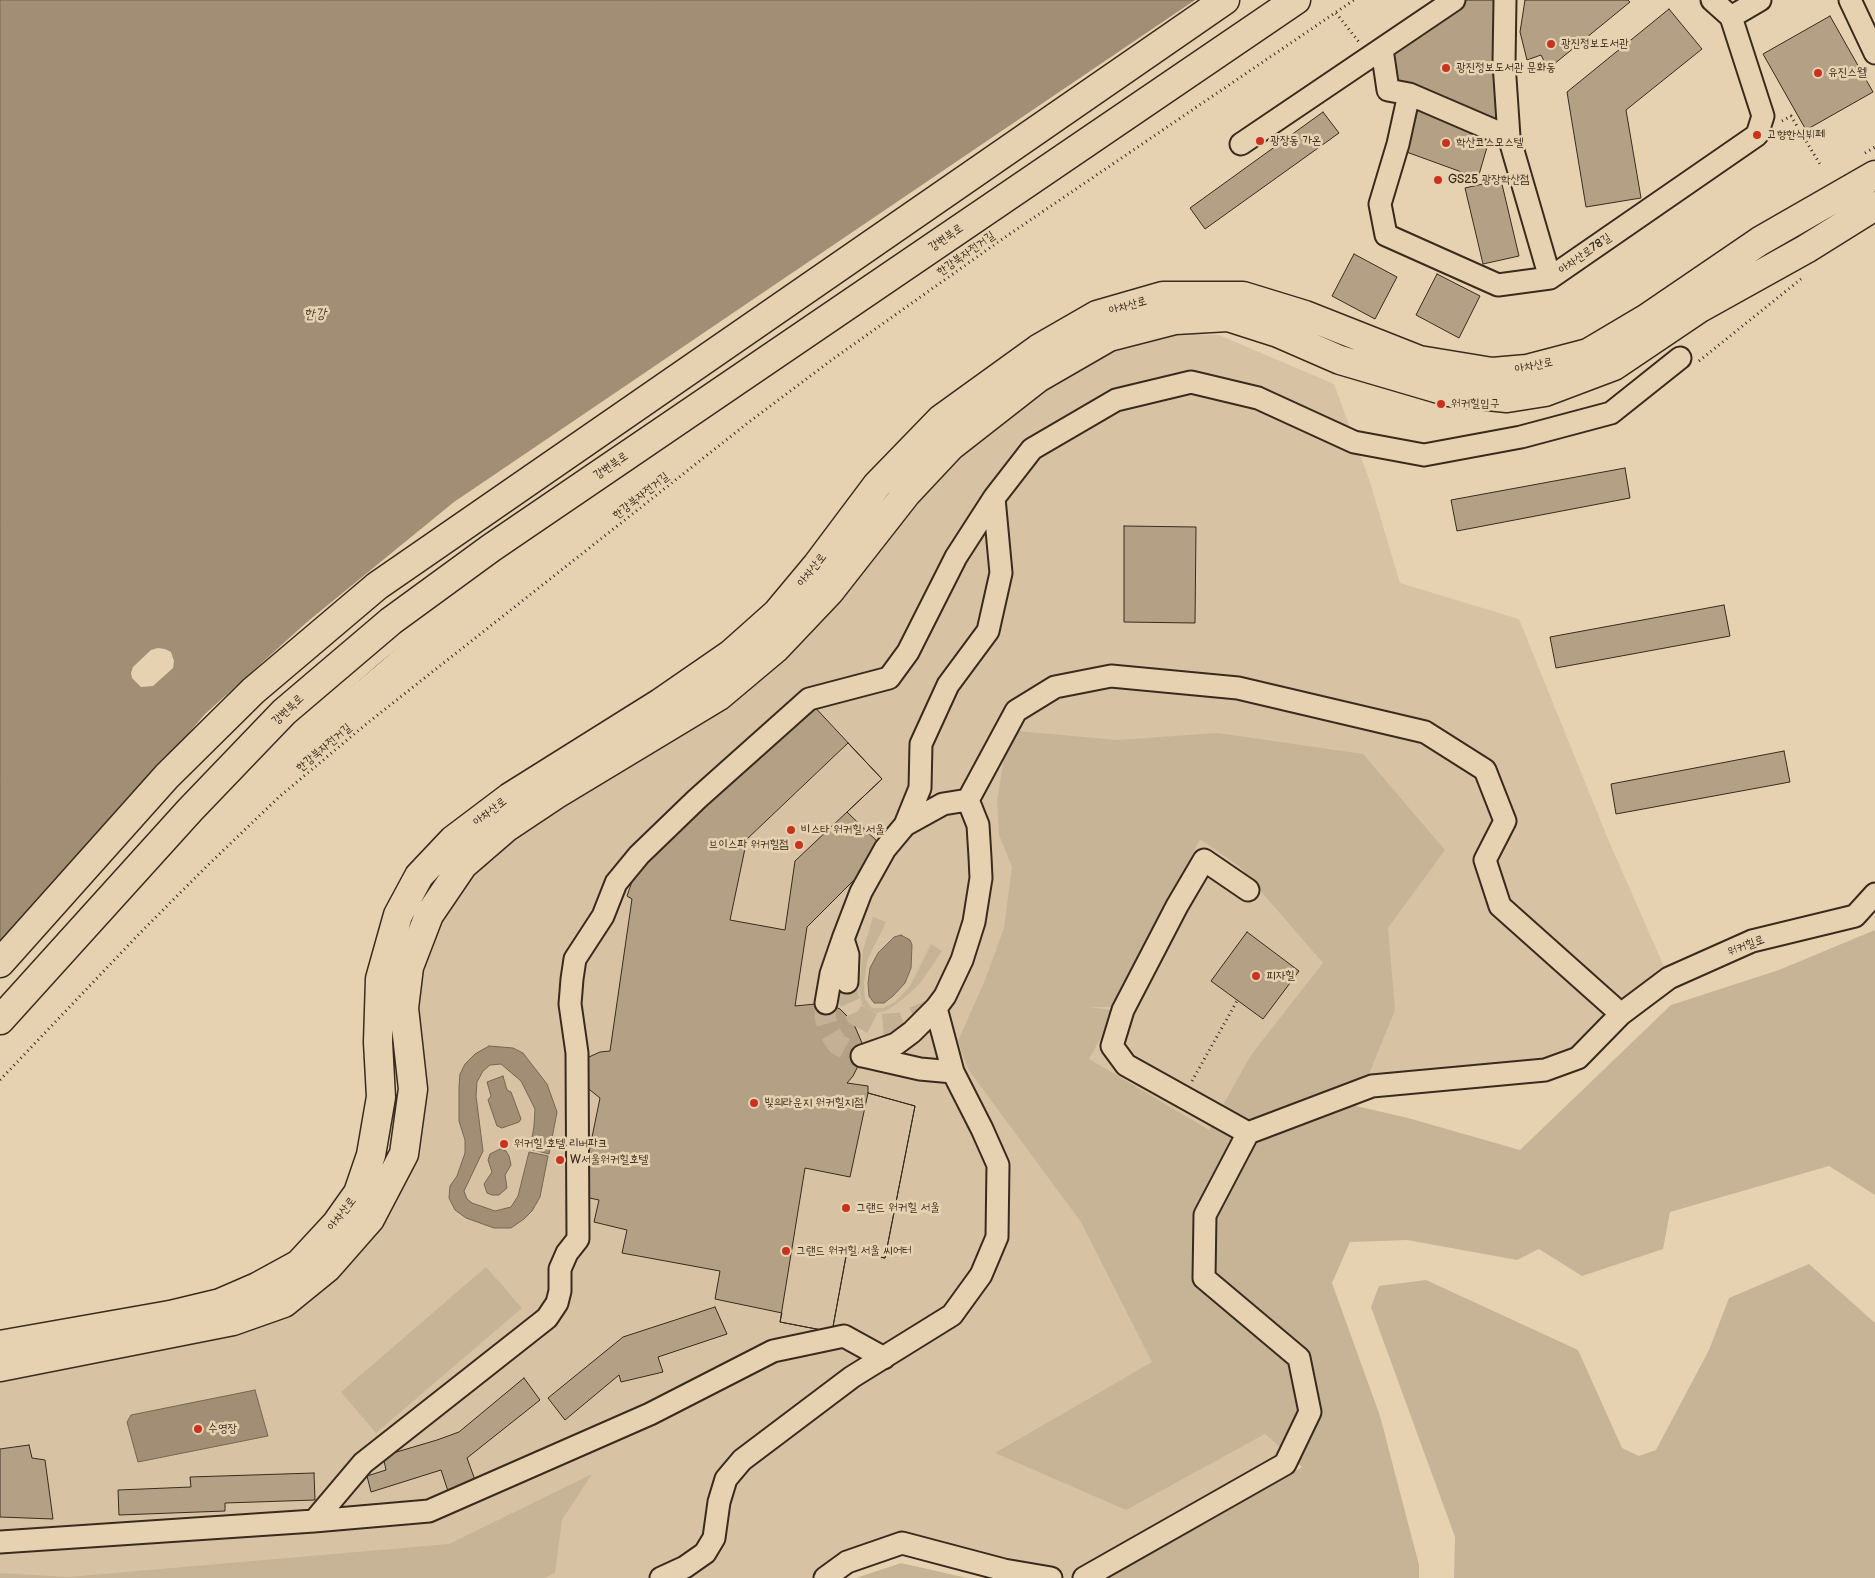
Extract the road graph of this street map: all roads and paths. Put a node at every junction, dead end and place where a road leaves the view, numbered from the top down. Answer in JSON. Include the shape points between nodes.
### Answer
{"nodes":[{"id":1,"x":1225,"y":0,"type":"edge"},
{"id":2,"x":1296,"y":0,"type":"edge"},
{"id":3,"x":1354,"y":0,"type":"edge"},
{"id":4,"x":1454,"y":0,"type":"edge"},
{"id":5,"x":1505,"y":0,"type":"edge"},
{"id":6,"x":1712,"y":0,"type":"edge"},
{"id":7,"x":1760,"y":0,"type":"edge"},
{"id":8,"x":1850,"y":0,"type":"edge"},
{"id":9,"x":1336,"y":13,"type":"junction"},
{"id":10,"x":1731,"y":17,"type":"junction"},
{"id":11,"x":1376,"y":53,"type":"junction"},
{"id":12,"x":1875,"y":53,"type":"edge"},
{"id":13,"x":1410,"y":94,"type":"junction"},
{"id":14,"x":1757,"y":135,"type":"junction"},
{"id":15,"x":1509,"y":137,"type":"junction"},
{"id":16,"x":1241,"y":144,"type":"dead end"},
{"id":17,"x":1821,"y":166,"type":"dead end"},
{"id":18,"x":1875,"y":175,"type":"edge"},
{"id":19,"x":1875,"y":206,"type":"edge"},
{"id":20,"x":1550,"y":278,"type":"junction"},
{"id":21,"x":1803,"y":278,"type":"dead end"},
{"id":22,"x":1689,"y":360,"type":"joint"},
{"id":23,"x":994,"y":498,"type":"junction"},
{"id":24,"x":968,"y":800,"type":"junction"},
{"id":25,"x":905,"y":825,"type":"junction"},
{"id":26,"x":1248,"y":890,"type":"dead end"},
{"id":27,"x":1875,"y":894,"type":"edge"},
{"id":28,"x":843,"y":939,"type":"junction"},
{"id":29,"x":0,"y":963,"type":"edge"},
{"id":30,"x":847,"y":982,"type":"tunnel mouth"},
{"id":31,"x":1237,"y":1001,"type":"dead end"},
{"id":32,"x":826,"y":1003,"type":"tunnel mouth"},
{"id":33,"x":936,"y":1008,"type":"junction"},
{"id":34,"x":1621,"y":1014,"type":"junction"},
{"id":35,"x":0,"y":1020,"type":"edge"},
{"id":36,"x":953,"y":1072,"type":"junction"},
{"id":37,"x":0,"y":1080,"type":"edge"},
{"id":38,"x":1183,"y":1096,"type":"junction"},
{"id":39,"x":1248,"y":1133,"type":"junction"},
{"id":40,"x":0,"y":1345,"type":"edge"},
{"id":41,"x":884,"y":1358,"type":"junction"},
{"id":42,"x":0,"y":1367,"type":"edge"},
{"id":43,"x":314,"y":1521,"type":"junction"},
{"id":44,"x":0,"y":1542,"type":"edge"},
{"id":45,"x":661,"y":1578,"type":"edge"},
{"id":46,"x":825,"y":1578,"type":"edge"},
{"id":47,"x":1051,"y":1578,"type":"edge"},
{"id":48,"x":1084,"y":1578,"type":"edge"}],
"edges":[{"from":1,"to":29,"type":"main road","via":[[377,586],[253,691],[167,776]]},
{"from":2,"to":35,"type":"main road","name":"강변북로","via":[[491,548],[391,620],[284,712],[190,810]]},
{"from":3,"to":9,"type":"path","name":"한강북자전거길"},
{"from":4,"to":11,"type":"street"},
{"from":5,"to":15,"type":"street","via":[[1504,63]]},
{"from":6,"to":10,"type":"street"},
{"from":7,"to":10,"type":"street"},
{"from":8,"to":12,"type":"street"},
{"from":9,"to":11,"type":"path"},
{"from":9,"to":37,"type":"path","name":"한강북자전거길","via":[[998,242],[748,422],[365,725],[279,797],[206,867]]},
{"from":10,"to":14,"type":"street","via":[[1763,116]]},
{"from":11,"to":13,"type":"street","via":[[1388,90]]},
{"from":11,"to":16,"type":"street"},
{"from":13,"to":15,"type":"street"},
{"from":13,"to":20,"type":"street","name":"아차산로78길","via":[[1380,204],[1386,235],[1498,285]]},
{"from":14,"to":17,"type":"path","via":[[1791,116]]},
{"from":14,"to":20,"type":"street","name":"아차산로78길"},
{"from":15,"to":20,"type":"street"},
{"from":18,"to":40,"type":"main road","name":"아차산로","via":[[1760,241],[1588,353],[1527,369],[1492,372],[1420,360],[1305,315],[1243,296],[1163,296],[1097,314],[1038,349],[941,419],[877,485],[777,613],[731,654],[660,703],[510,797],[453,840],[419,876],[398,916],[380,979],[378,1042],[381,1097],[371,1154],[358,1193],[336,1224],[299,1264],[220,1303]]},
{"from":19,"to":42,"type":"main road","name":"아차산로","via":[[1700,308],[1614,366],[1545,392],[1507,398],[1449,392],[1340,360],[1278,333],[1228,317],[1175,320],[1109,337],[1038,378],[951,446],[906,494],[830,591],[775,649],[718,696],[555,795],[507,827],[463,865],[429,915],[409,967],[404,1008],[413,1089],[404,1154],[370,1219],[327,1268],[284,1303],[234,1321]]},
{"from":21,"to":22,"type":"path"},
{"from":22,"to":23,"type":"street","via":[[1611,413],[1521,438],[1424,455],[1354,442],[1258,398],[1191,382],[1116,400],[1032,449]]},
{"from":23,"to":25,"type":"street","via":[[1001,574],[988,631],[948,685],[922,744],[920,788]]},
{"from":23,"to":43,"type":"street","via":[[956,557],[908,652],[889,678],[809,699],[695,801],[639,855],[616,883],[603,916],[575,959],[572,979],[570,1004],[577,1053],[578,1239],[560,1269],[557,1303],[547,1318],[363,1463]]},
{"from":24,"to":25,"type":"street","via":[[942,804]]},
{"from":24,"to":33,"type":"street","via":[[978,825],[981,878],[974,922],[962,960]]},
{"from":24,"to":34,"type":"street","via":[[1016,711],[1055,687],[1111,676],[1238,688],[1425,732],[1485,770],[1504,821],[1485,860],[1500,906]]},
{"from":25,"to":28,"type":"street","via":[[885,849],[861,892]]},
{"from":26,"to":38,"type":"street","via":[[1204,860],[1122,1010],[1112,1046],[1126,1065]]},
{"from":27,"to":34,"type":"street","name":"워커힐로","via":[[1855,916],[1752,941],[1669,978]]},
{"from":28,"to":30,"type":"street","via":[[848,955]]},
{"from":28,"to":32,"type":"street","via":[[831,974]]},
{"from":31,"to":38,"type":"path"},
{"from":33,"to":36,"type":"street"},
{"from":33,"to":36,"type":"street","via":[[896,1044],[862,1056]]},
{"from":34,"to":39,"type":"street","name":"워커힐로","via":[[1578,1058],[1545,1070],[1372,1086]]},
{"from":36,"to":41,"type":"street","via":[[998,1165],[996,1238],[981,1275],[952,1315]]},
{"from":38,"to":39,"type":"street"},
{"from":39,"to":48,"type":"street","via":[[1205,1215],[1204,1278],[1299,1358],[1310,1412],[1285,1464]]},
{"from":41,"to":43,"type":"street","via":[[844,1336],[773,1351],[650,1414],[429,1511]]},
{"from":41,"to":45,"type":"street","via":[[852,1377],[742,1460],[726,1479],[714,1538],[704,1552],[686,1567]]},
{"from":43,"to":44,"type":"street"},
{"from":46,"to":47,"type":"street","via":[[847,1562],[902,1543],[1004,1570]]}]}
